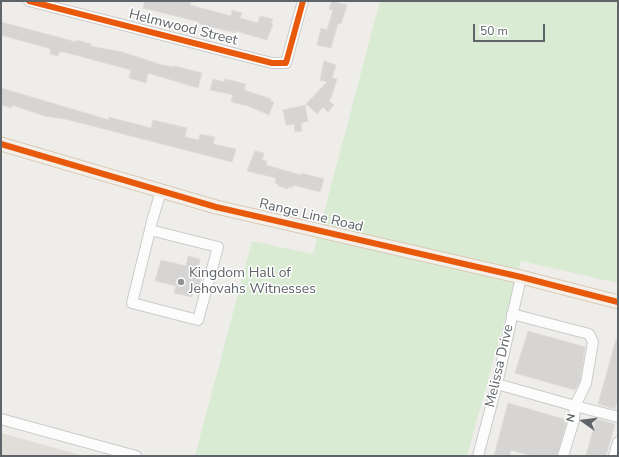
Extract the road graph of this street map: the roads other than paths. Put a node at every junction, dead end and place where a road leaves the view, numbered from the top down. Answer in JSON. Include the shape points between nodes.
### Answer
{"nodes":[{"id":1,"x":29,"y":1,"type":"edge"},
{"id":2,"x":303,"y":1,"type":"edge"},
{"id":3,"x":1,"y":144,"type":"edge"},
{"id":4,"x":160,"y":191,"type":"junction"},
{"id":5,"x":150,"y":230,"type":"junction"},
{"id":6,"x":521,"y":276,"type":"junction"},
{"id":7,"x":618,"y":302,"type":"edge"},
{"id":8,"x":512,"y":314,"type":"junction"},
{"id":9,"x":497,"y":384,"type":"junction"},
{"id":10,"x":575,"y":406,"type":"junction"},
{"id":11,"x":618,"y":417,"type":"edge"},
{"id":12,"x":1,"y":420,"type":"edge"},
{"id":13,"x":136,"y":456,"type":"edge"},
{"id":14,"x":478,"y":456,"type":"edge"},
{"id":15,"x":563,"y":456,"type":"edge"}],
"edges":[{"from":1,"to":2,"type":"street","name":"Helmwood Street","via":[[272,63],[286,63]]},
{"from":3,"to":4,"type":"main road","name":"Range Line Road"},
{"from":4,"to":5,"type":"street"},
{"from":4,"to":6,"type":"main road","name":"Range Line Road","via":[[216,207]]},
{"from":5,"to":5,"type":"street","via":[[132,303],[198,320],[218,247]]},
{"from":6,"to":7,"type":"main road","name":"Range Line Road"},
{"from":6,"to":8,"type":"street","name":"Melissa Drive"},
{"from":8,"to":9,"type":"street","name":"Melissa Drive"},
{"from":8,"to":10,"type":"street","via":[[589,334],[593,342],[586,383]]},
{"from":9,"to":10,"type":"street"},
{"from":9,"to":14,"type":"street","name":"Melissa Drive"},
{"from":10,"to":11,"type":"street"},
{"from":10,"to":15,"type":"street","via":[[574,420]]},
{"from":12,"to":13,"type":"street"}]}
